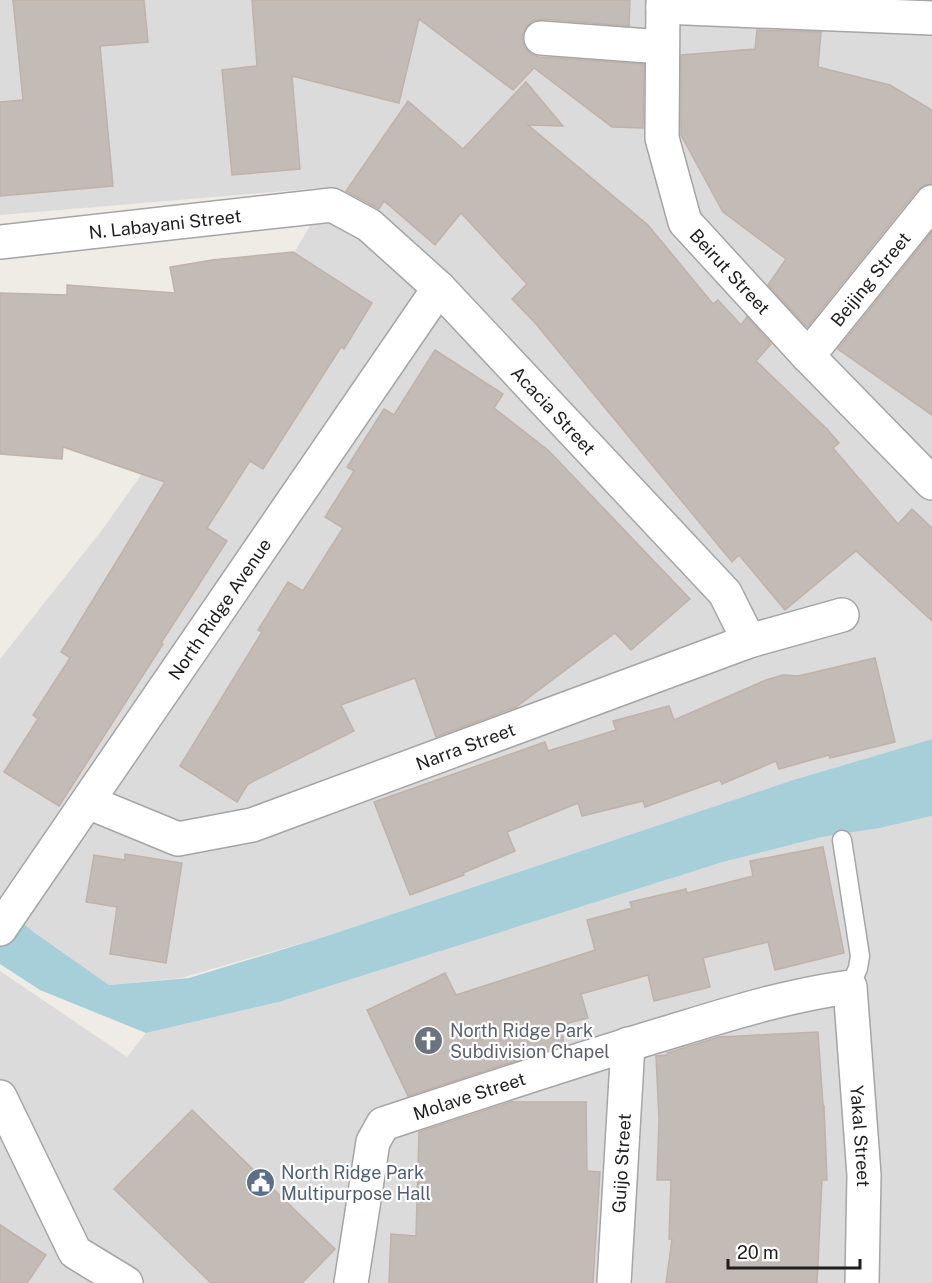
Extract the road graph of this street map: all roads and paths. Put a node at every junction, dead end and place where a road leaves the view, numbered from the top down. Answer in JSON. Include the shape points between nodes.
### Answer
{"nodes":[{"id":1,"x":663,"y":3,"type":"edge"},
{"id":2,"x":932,"y":18,"type":"edge"},
{"id":3,"x":541,"y":38,"type":"dead end"},
{"id":4,"x":663,"y":47,"type":"junction"},
{"id":5,"x":932,"y":202,"type":"edge"},
{"id":6,"x":332,"y":205,"type":"joint"},
{"id":7,"x":0,"y":242,"type":"edge"},
{"id":8,"x":439,"y":288,"type":"junction"},
{"id":9,"x":808,"y":356,"type":"junction"},
{"id":10,"x":932,"y":483,"type":"edge"},
{"id":11,"x":842,"y":615,"type":"dead end"},
{"id":12,"x":749,"y":641,"type":"junction"},
{"id":13,"x":88,"y":802,"type":"junction"},
{"id":14,"x":842,"y":840,"type":"dead end"},
{"id":15,"x":7,"y":918,"type":"edge"},
{"id":16,"x":850,"y":987,"type":"junction"},
{"id":17,"x":628,"y":1044,"type":"junction"},
{"id":18,"x":0,"y":1097,"type":"edge"},
{"id":19,"x":126,"y":1283,"type":"edge"},
{"id":20,"x":351,"y":1283,"type":"edge"},
{"id":21,"x":614,"y":1283,"type":"edge"},
{"id":22,"x":862,"y":1283,"type":"edge"}],
"edges":[{"from":1,"to":2,"type":"street"},
{"from":1,"to":4,"type":"street","name":"Beirut Street"},
{"from":3,"to":4,"type":"street"},
{"from":4,"to":9,"type":"street","name":"Beirut Street","via":[[662,138],[685,222]]},
{"from":5,"to":9,"type":"street","name":"Beijing Street"},
{"from":6,"to":7,"type":"street","name":"N. Labayani Street"},
{"from":6,"to":8,"type":"street","name":"Acacia Street","via":[[369,225]]},
{"from":8,"to":12,"type":"street","name":"Acacia Street","via":[[724,593]]},
{"from":8,"to":13,"type":"street","name":"North Ridge Avenue"},
{"from":9,"to":10,"type":"street","name":"Beirut Street"},
{"from":11,"to":12,"type":"street","name":"Narra Street"},
{"from":12,"to":13,"type":"street","name":"Narra Street","via":[[252,825],[178,839]]},
{"from":13,"to":15,"type":"street","name":"North Ridge Avenue"},
{"from":14,"to":16,"type":"lane","via":[[860,956]]},
{"from":16,"to":17,"type":"street","name":"Molave Street","via":[[811,992]]},
{"from":16,"to":22,"type":"street","name":"Yakal Street","via":[[864,1175]]},
{"from":17,"to":20,"type":"street","name":"Molave Street","via":[[383,1124],[373,1142]]},
{"from":17,"to":21,"type":"street","name":"Guijo Street"},
{"from":18,"to":19,"type":"street","via":[[75,1252]]}]}
